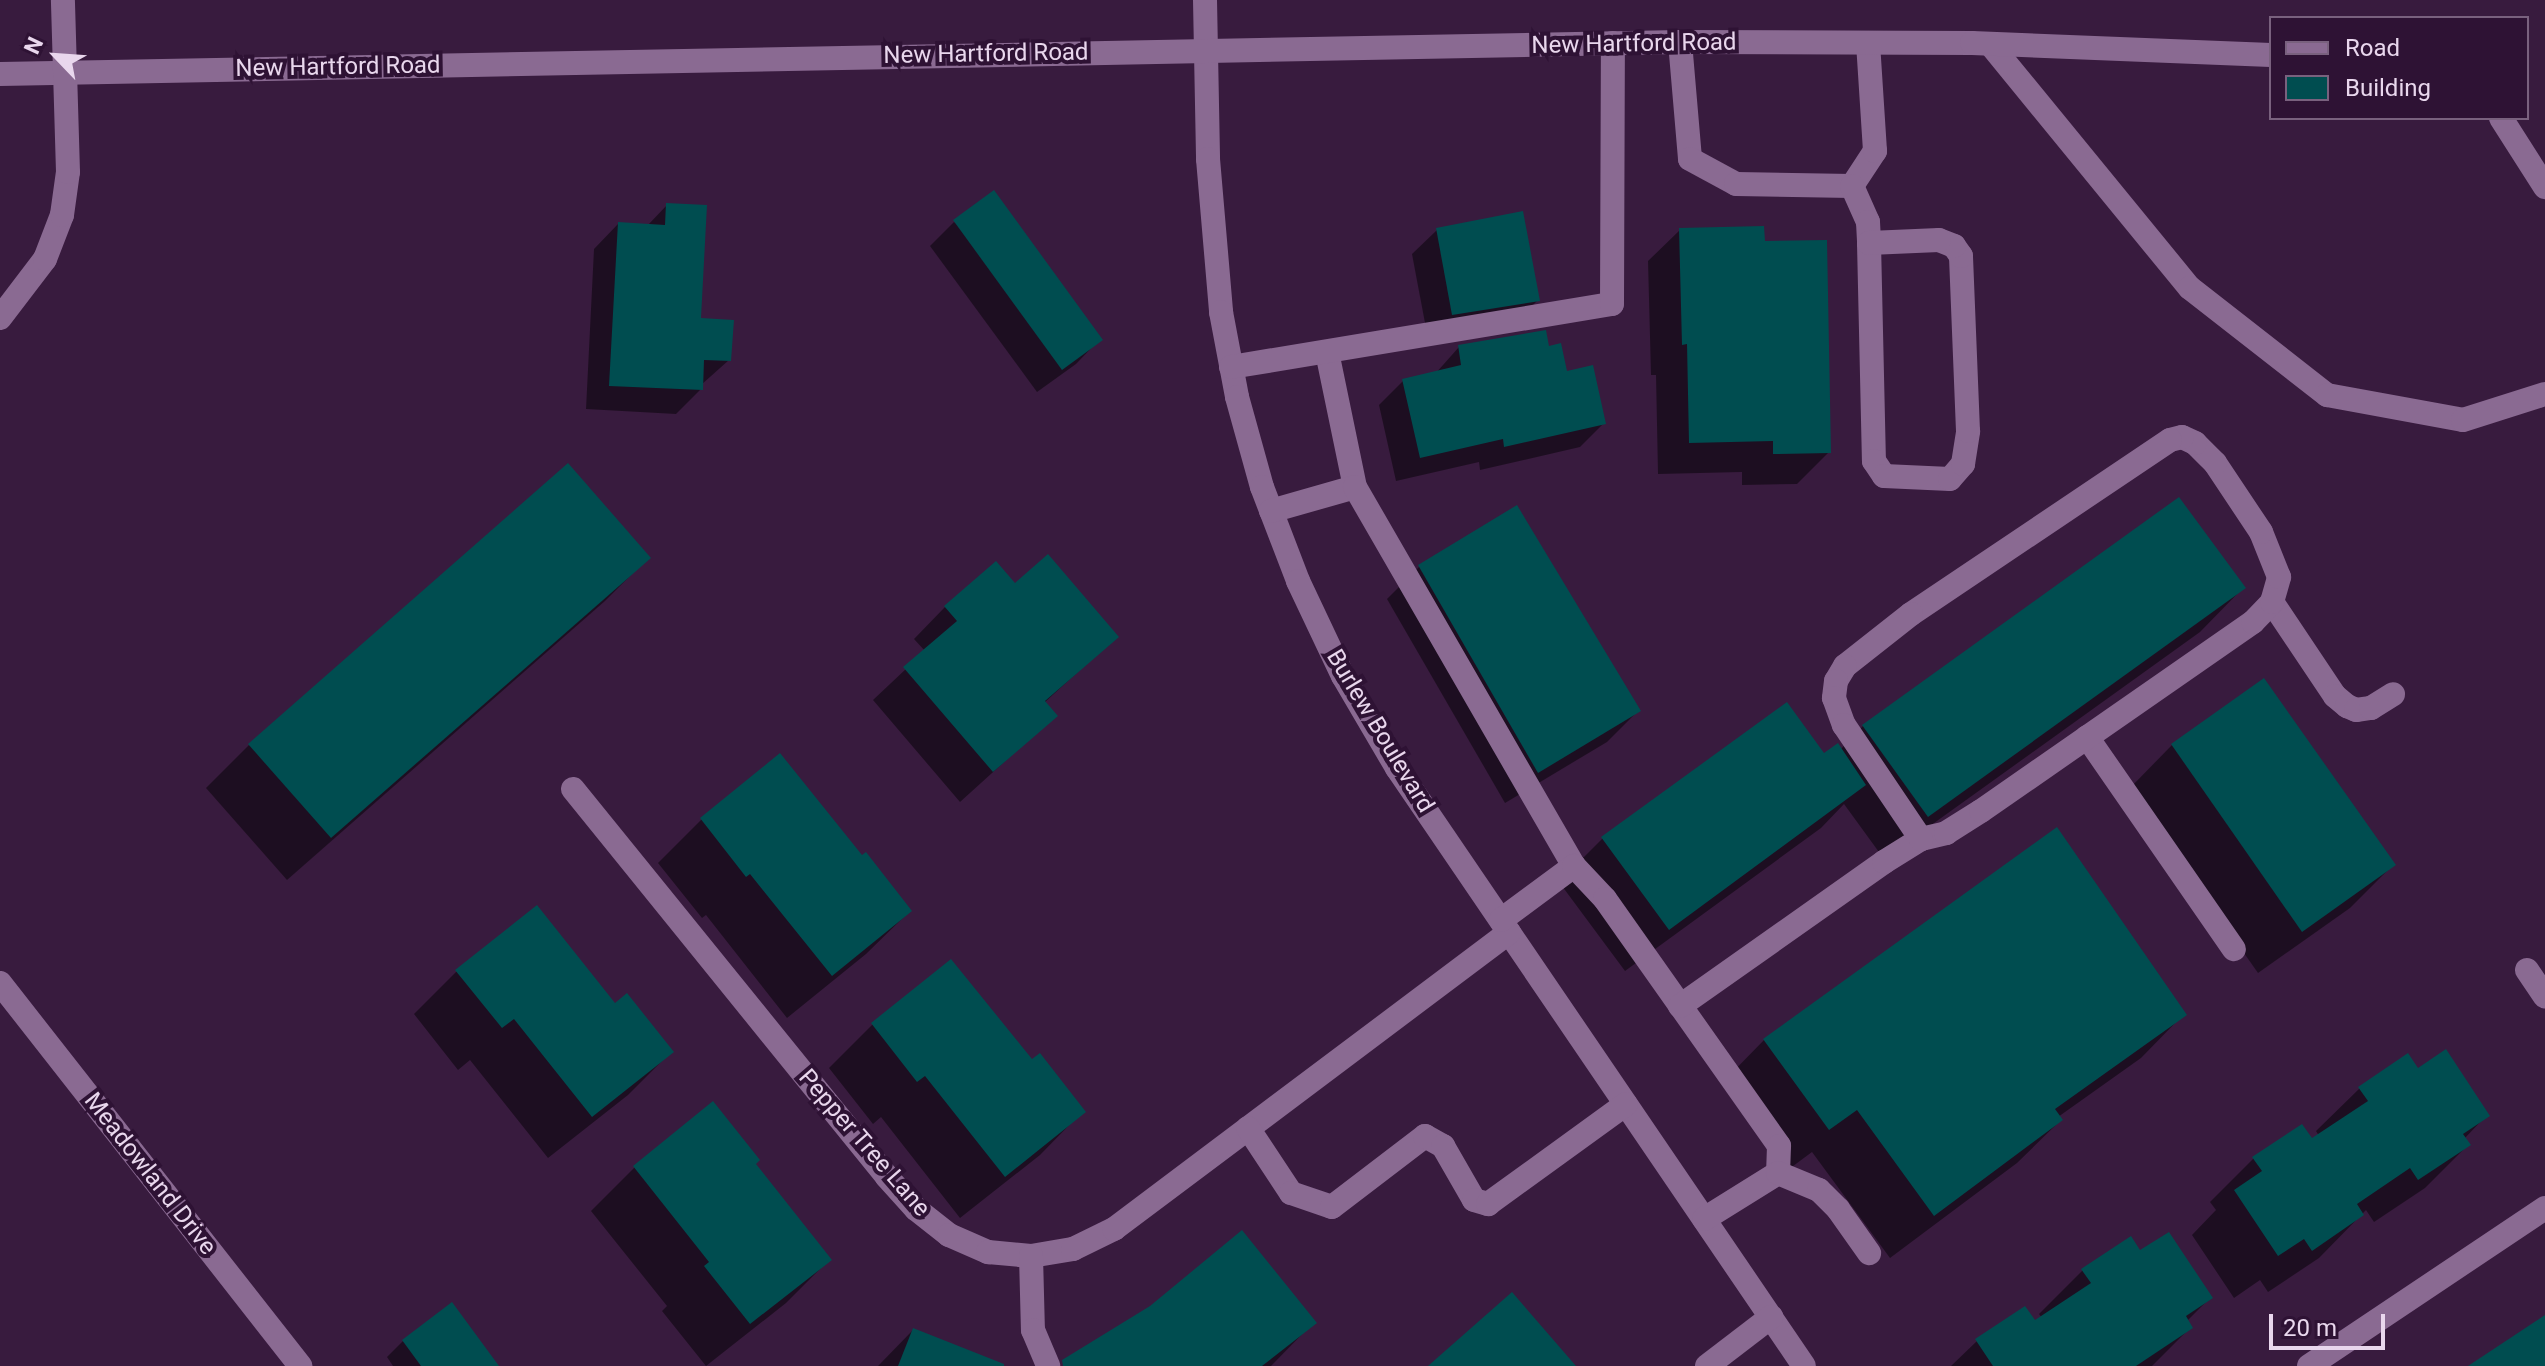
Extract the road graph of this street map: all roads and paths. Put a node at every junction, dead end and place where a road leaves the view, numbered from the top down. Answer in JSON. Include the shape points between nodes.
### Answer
{"nodes":[{"id":1,"x":63,"y":0,"type":"edge"},
{"id":2,"x":1205,"y":0,"type":"edge"},
{"id":3,"x":1680,"y":42,"type":"junction"},
{"id":4,"x":1613,"y":43,"type":"junction"},
{"id":5,"x":1868,"y":43,"type":"junction"},
{"id":6,"x":1981,"y":43,"type":"junction"},
{"id":7,"x":1204,"y":50,"type":"junction"},
{"id":8,"x":2269,"y":55,"type":"edge"},
{"id":9,"x":67,"y":72,"type":"junction"},
{"id":10,"x":0,"y":74,"type":"edge"},
{"id":11,"x":2502,"y":120,"type":"edge"},
{"id":12,"x":1852,"y":186,"type":"junction"},
{"id":13,"x":2545,"y":187,"type":"edge"},
{"id":14,"x":1869,"y":243,"type":"junction"},
{"id":15,"x":0,"y":318,"type":"edge"},
{"id":16,"x":1327,"y":352,"type":"junction"},
{"id":17,"x":1231,"y":367,"type":"junction"},
{"id":18,"x":2545,"y":394,"type":"edge"},
{"id":19,"x":1355,"y":487,"type":"junction"},
{"id":20,"x":1271,"y":511,"type":"junction"},
{"id":21,"x":2272,"y":602,"type":"junction"},
{"id":22,"x":2393,"y":694,"type":"dead end"},
{"id":23,"x":2087,"y":737,"type":"junction"},
{"id":24,"x":573,"y":789,"type":"dead end"},
{"id":25,"x":1921,"y":839,"type":"junction"},
{"id":26,"x":1574,"y":866,"type":"junction"},
{"id":27,"x":1505,"y":926,"type":"junction"},
{"id":28,"x":2234,"y":949,"type":"dead end"},
{"id":29,"x":2527,"y":970,"type":"dead end"},
{"id":30,"x":0,"y":983,"type":"edge"},
{"id":31,"x":2545,"y":997,"type":"edge"},
{"id":32,"x":1680,"y":1006,"type":"junction"},
{"id":33,"x":1626,"y":1104,"type":"junction"},
{"id":34,"x":1248,"y":1128,"type":"junction"},
{"id":35,"x":1778,"y":1173,"type":"junction"},
{"id":36,"x":2545,"y":1208,"type":"edge"},
{"id":37,"x":1704,"y":1219,"type":"junction"},
{"id":38,"x":1869,"y":1253,"type":"dead end"},
{"id":39,"x":1031,"y":1256,"type":"junction"},
{"id":40,"x":1771,"y":1317,"type":"junction"},
{"id":41,"x":300,"y":1366,"type":"edge"},
{"id":42,"x":1048,"y":1366,"type":"edge"},
{"id":43,"x":1707,"y":1366,"type":"edge"},
{"id":44,"x":1804,"y":1366,"type":"edge"},
{"id":45,"x":2309,"y":1366,"type":"edge"}],
"edges":[{"from":1,"to":9,"type":"street"},
{"from":2,"to":7,"type":"street","name":"Burlew Boulevard"},
{"from":3,"to":4,"type":"street","name":"New Hartford Road"},
{"from":3,"to":5,"type":"street","name":"New Hartford Road"},
{"from":3,"to":12,"type":"street","via":[[1690,159],[1736,184]]},
{"from":4,"to":7,"type":"street","name":"New Hartford Road"},
{"from":4,"to":16,"type":"street","via":[[1612,304]]},
{"from":5,"to":6,"type":"street","name":"New Hartford Road"},
{"from":5,"to":12,"type":"street","via":[[1875,151]]},
{"from":6,"to":8,"type":"street","name":"New Hartford Road"},
{"from":6,"to":18,"type":"street","via":[[2190,288],[2327,395],[2463,420]]},
{"from":7,"to":9,"type":"street","name":"New Hartford Road"},
{"from":7,"to":17,"type":"street","name":"Burlew Boulevard","via":[[1221,312]]},
{"from":9,"to":10,"type":"street","name":"New Hartford Road"},
{"from":9,"to":15,"type":"street","via":[[68,172],[62,215],[45,259]]},
{"from":11,"to":13,"type":"street"},
{"from":12,"to":14,"type":"street","via":[[1866,213]]},
{"from":14,"to":14,"type":"street","via":[[1874,461],[1884,476],[1950,479],[1963,464],[1968,431],[1961,256],[1939,240]]},
{"from":16,"to":17,"type":"street"},
{"from":16,"to":19,"type":"street"},
{"from":17,"to":20,"type":"street","name":"Burlew Boulevard"},
{"from":19,"to":20,"type":"street"},
{"from":19,"to":26,"type":"street"},
{"from":20,"to":27,"type":"street","name":"Burlew Boulevard","via":[[1343,676],[1397,768]]},
{"from":21,"to":22,"type":"street","via":[[2347,706],[2371,708]]},
{"from":21,"to":23,"type":"street","via":[[2253,622]]},
{"from":21,"to":25,"type":"street","via":[[2279,577],[2261,532],[2215,463],[2182,437],[2170,440],[1911,614],[1845,666],[1834,698],[1844,725]]},
{"from":23,"to":25,"type":"street","via":[[1946,833]]},
{"from":23,"to":28,"type":"street"},
{"from":24,"to":39,"type":"street","name":"Pepper Tree Lane","via":[[916,1209],[949,1235],[988,1252]]},
{"from":25,"to":32,"type":"street"},
{"from":26,"to":27,"type":"street","name":"Pepper Tree Lane"},
{"from":26,"to":32,"type":"street","via":[[1605,899]]},
{"from":27,"to":33,"type":"street","name":"Burlew Boulevard"},
{"from":27,"to":34,"type":"street","name":"Pepper Tree Lane"},
{"from":29,"to":31,"type":"street"},
{"from":30,"to":41,"type":"street","name":"Meadowland Drive"},
{"from":32,"to":35,"type":"street","via":[[1779,1146]]},
{"from":33,"to":34,"type":"street","via":[[1488,1204],[1474,1200],[1443,1146],[1425,1136],[1332,1207],[1291,1193]]},
{"from":33,"to":37,"type":"street","name":"Burlew Boulevard"},
{"from":34,"to":39,"type":"street","name":"Pepper Tree Lane","via":[[1114,1229],[1073,1249]]},
{"from":35,"to":37,"type":"street"},
{"from":35,"to":38,"type":"street","via":[[1819,1190]]},
{"from":36,"to":45,"type":"street"},
{"from":37,"to":40,"type":"street","name":"Burlew Boulevard"},
{"from":39,"to":42,"type":"street","via":[[1033,1330]]},
{"from":40,"to":43,"type":"street"},
{"from":40,"to":44,"type":"street","name":"Burlew Boulevard"}]}
